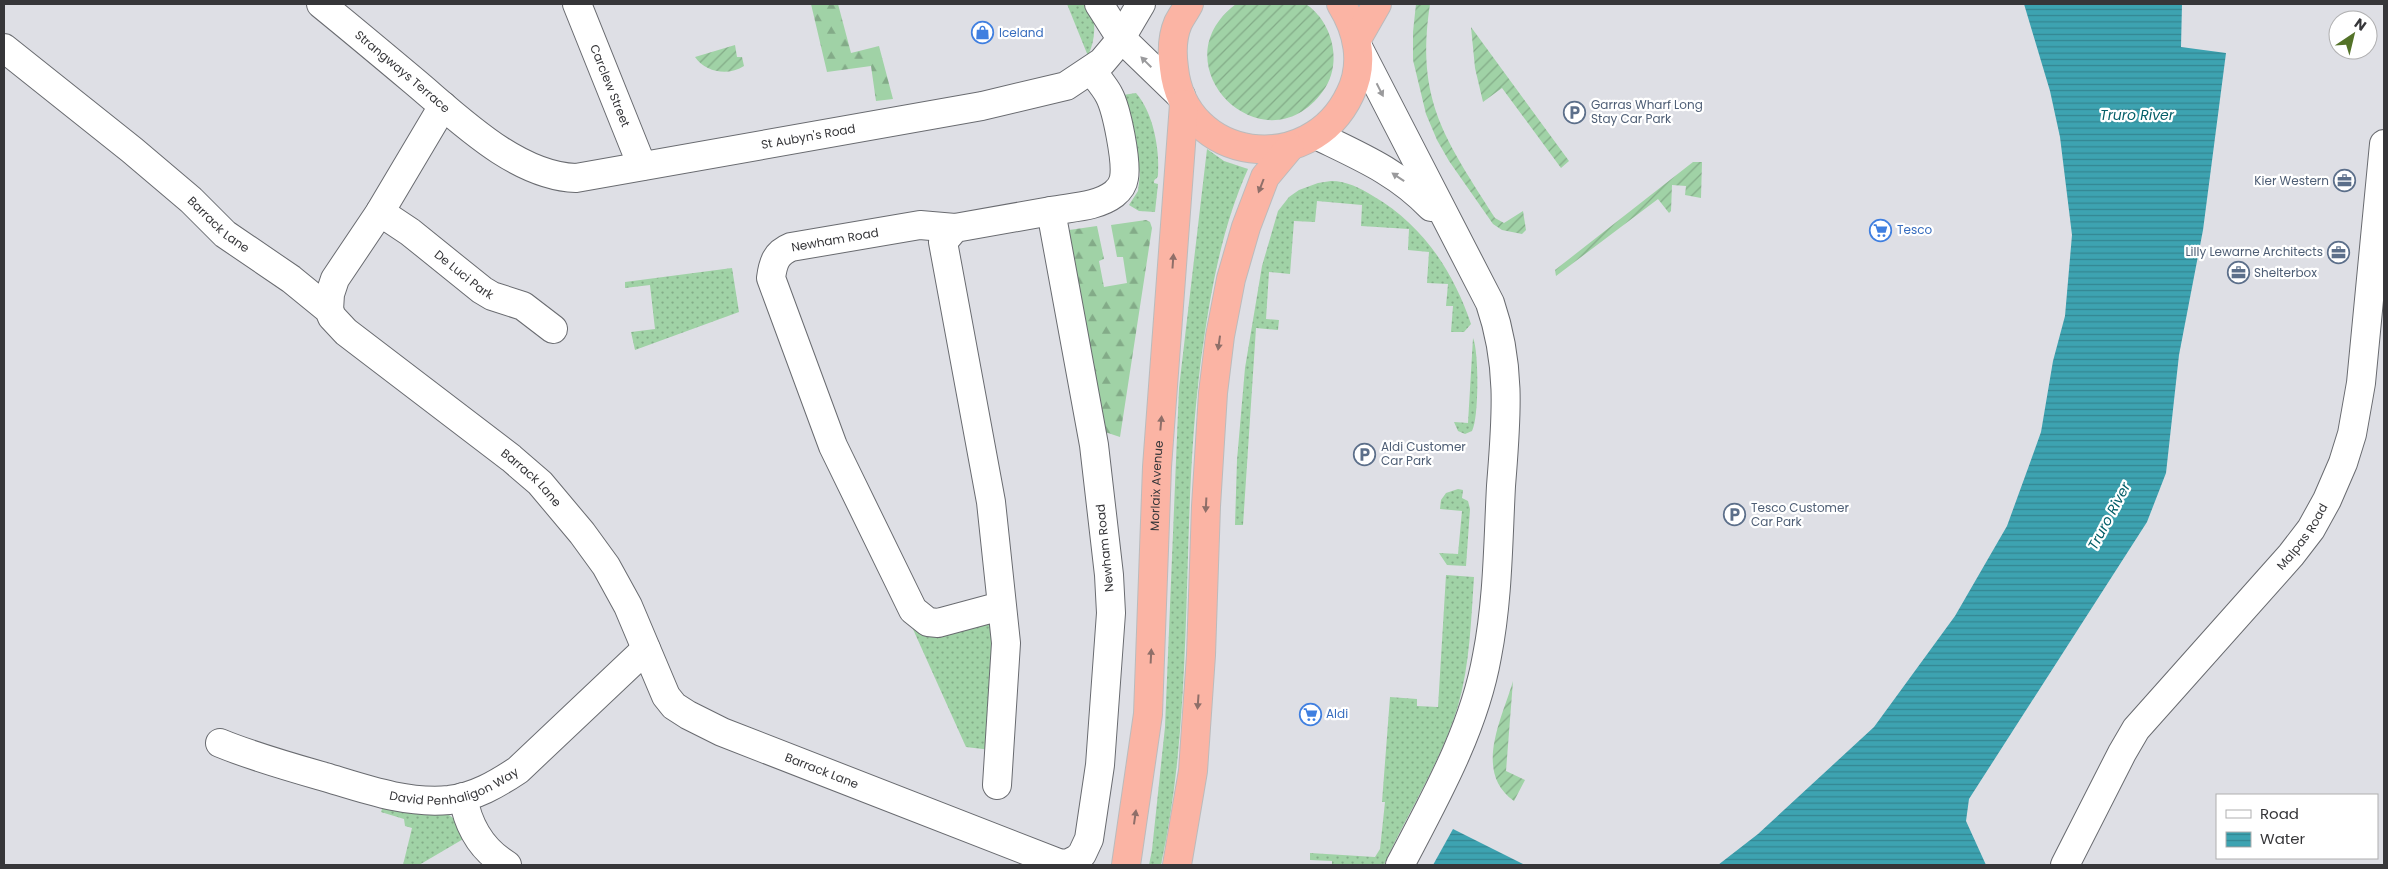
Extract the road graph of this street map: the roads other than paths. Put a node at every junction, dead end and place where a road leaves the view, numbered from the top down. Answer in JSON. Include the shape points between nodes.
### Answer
{"nodes":[{"id":1,"x":322,"y":4,"type":"edge"},
{"id":2,"x":577,"y":4,"type":"edge"},
{"id":3,"x":1099,"y":4,"type":"edge"},
{"id":4,"x":1141,"y":4,"type":"edge"},
{"id":5,"x":1189,"y":4,"type":"edge"},
{"id":6,"x":1341,"y":4,"type":"edge"},
{"id":7,"x":1377,"y":4,"type":"edge"},
{"id":8,"x":1120,"y":37,"type":"junction"},
{"id":9,"x":1358,"y":43,"type":"junction"},
{"id":10,"x":4,"y":48,"type":"edge"},
{"id":11,"x":1091,"y":70,"type":"junction"},
{"id":12,"x":1182,"y":100,"type":"junction"},
{"id":13,"x":443,"y":106,"type":"junction"},
{"id":14,"x":1316,"y":135,"type":"junction"},
{"id":15,"x":484,"y":139,"type":"joint"},
{"id":16,"x":2384,"y":144,"type":"edge"},
{"id":17,"x":1290,"y":147,"type":"junction"},
{"id":18,"x":642,"y":166,"type":"junction"},
{"id":19,"x":1051,"y":211,"type":"junction"},
{"id":20,"x":380,"y":212,"type":"junction"},
{"id":21,"x":1446,"y":222,"type":"junction"},
{"id":22,"x":955,"y":228,"type":"junction"},
{"id":23,"x":329,"y":310,"type":"junction"},
{"id":24,"x":553,"y":328,"type":"dead end"},
{"id":25,"x":1001,"y":606,"type":"junction"},
{"id":26,"x":646,"y":649,"type":"junction"},
{"id":27,"x":220,"y":743,"type":"dead end"},
{"id":28,"x":997,"y":786,"type":"dead end"},
{"id":29,"x":463,"y":797,"type":"junction"},
{"id":30,"x":1053,"y":861,"type":"joint"},
{"id":31,"x":507,"y":865,"type":"edge"},
{"id":32,"x":1126,"y":865,"type":"edge"},
{"id":33,"x":1177,"y":865,"type":"edge"},
{"id":34,"x":1400,"y":865,"type":"edge"},
{"id":35,"x":2065,"y":865,"type":"edge"}],
"edges":[{"from":1,"to":13,"type":"street","name":"Strangways Terrace"},
{"from":2,"to":18,"type":"street","name":"Carclew Street"},
{"from":3,"to":8,"type":"street"},
{"from":4,"to":8,"type":"street","name":"St Aubyn's Road"},
{"from":5,"to":12,"type":"highway","via":[[1178,24],[1172,53],[1175,82]]},
{"from":6,"to":9,"type":"highway","via":[[1350,17]]},
{"from":7,"to":9,"type":"highway"},
{"from":8,"to":11,"type":"street","name":"St Aubyn's Road","via":[[1102,62]]},
{"from":12,"to":8,"type":"street","one_way":true},
{"from":9,"to":14,"type":"highway","via":[[1354,86],[1331,124]]},
{"from":9,"to":21,"type":"street","one_way":true},
{"from":10,"to":23,"type":"street","name":"Barrack Lane","via":[[132,150],[191,200],[224,234],[291,279]]},
{"from":11,"to":18,"type":"street","name":"St Aubyn's Road","via":[[1066,86],[982,106]]},
{"from":11,"to":19,"type":"street","name":"Newham Road","via":[[1109,94],[1124,156],[1124,178],[1121,186],[1106,199]]},
{"from":12,"to":17,"type":"highway","via":[[1202,126],[1222,140],[1244,148]]},
{"from":32,"to":12,"type":"highway","name":"Morlaix Avenue","one_way":true,"via":[[1148,714],[1157,467]]},
{"from":13,"to":15,"type":"street","name":"Strangways Terrace"},
{"from":13,"to":20,"type":"street"},
{"from":14,"to":17,"type":"highway"},
{"from":21,"to":14,"type":"street","one_way":true,"via":[[1413,187]]},
{"from":15,"to":18,"type":"street","name":"St Aubyn's Road","via":[[528,166],[564,178],[595,176]]},
{"from":16,"to":35,"type":"street","name":"Malpas Road","via":[[2361,383],[2352,434],[2338,477],[2311,529],[2291,555],[2136,729]]},
{"from":17,"to":33,"type":"highway","one_way":true,"via":[[1265,177],[1246,227],[1231,279],[1220,336],[1206,506],[1193,772]]},
{"from":19,"to":22,"type":"street","name":"Newham Road"},
{"from":19,"to":30,"type":"street","name":"Newham Road","via":[[1094,445],[1111,613],[1100,765],[1089,839],[1076,859],[1069,863]]},
{"from":20,"to":23,"type":"street","via":[[335,279]]},
{"from":20,"to":24,"type":"street","name":"De Luci Park","via":[[482,290],[531,311]]},
{"from":21,"to":34,"type":"street","via":[[1490,303],[1505,365],[1504,452],[1494,610],[1487,658],[1460,743]]},
{"from":22,"to":25,"type":"street","via":[[946,236],[943,247],[991,502]]},
{"from":22,"to":25,"type":"street","name":"Newham Road","via":[[920,225],[791,248],[779,254],[771,278],[833,446],[913,610],[928,622],[938,623]]},
{"from":23,"to":26,"type":"street","name":"Barrack Lane","via":[[346,332],[540,483],[606,566]]},
{"from":25,"to":28,"type":"street","via":[[1006,664]]},
{"from":26,"to":29,"type":"street","name":"David Penhaligon Way","via":[[518,770],[500,782]]},
{"from":26,"to":30,"type":"street","name":"Barrack Lane","via":[[666,696],[688,715],[722,732]]},
{"from":27,"to":29,"type":"street","name":"David Penhaligon Way","via":[[255,757],[387,794],[418,800]]},
{"from":29,"to":31,"type":"street","via":[[465,811],[477,836],[492,855]]}]}
